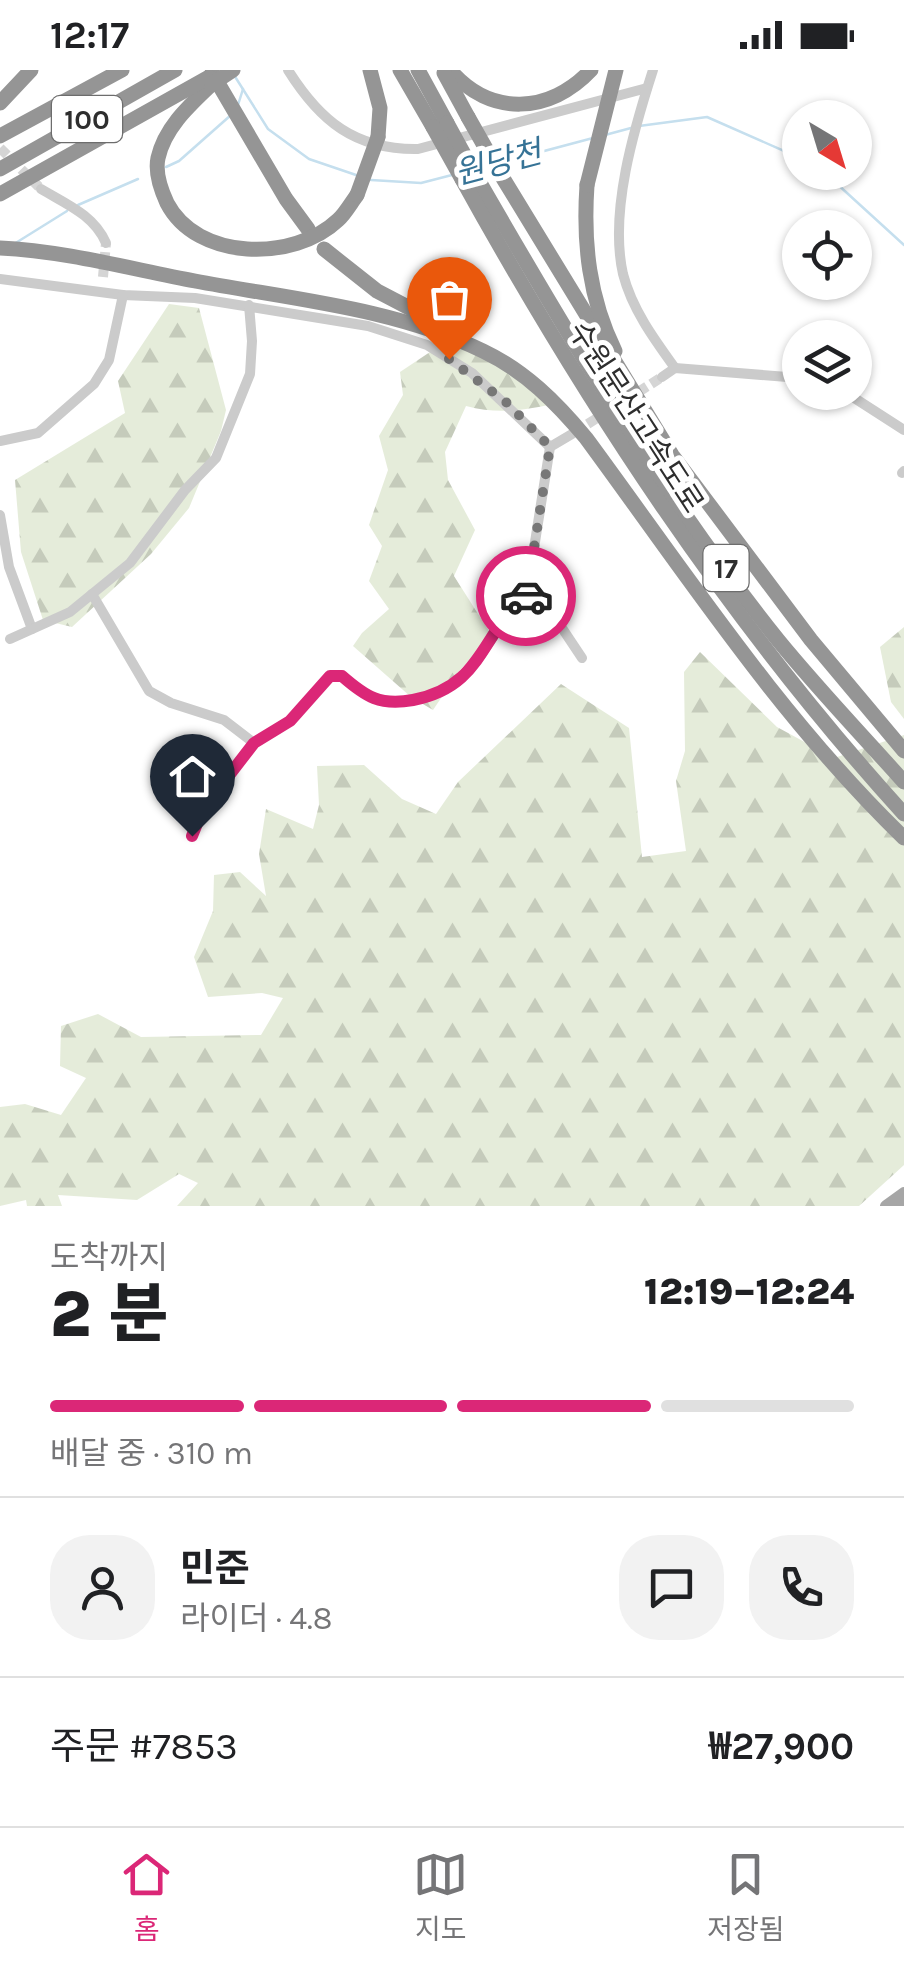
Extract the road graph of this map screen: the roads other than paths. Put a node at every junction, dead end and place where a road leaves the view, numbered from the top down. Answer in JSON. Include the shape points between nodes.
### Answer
{"nodes":[{"id":1,"x":31,"y":70,"type":"edge"},
{"id":2,"x":122,"y":70,"type":"edge"},
{"id":3,"x":175,"y":70,"type":"edge"},
{"id":4,"x":226,"y":70,"type":"edge"},
{"id":5,"x":233,"y":70,"type":"edge"},
{"id":6,"x":288,"y":70,"type":"edge"},
{"id":7,"x":370,"y":70,"type":"edge"},
{"id":8,"x":400,"y":70,"type":"edge"},
{"id":9,"x":418,"y":70,"type":"edge"},
{"id":10,"x":446,"y":70,"type":"edge"},
{"id":11,"x":592,"y":70,"type":"edge"},
{"id":12,"x":616,"y":70,"type":"edge"},
{"id":13,"x":653,"y":70,"type":"edge"},
{"id":14,"x":210,"y":77,"type":"edge"},
{"id":15,"x":646,"y":94,"type":"junction"},
{"id":16,"x":0,"y":103,"type":"edge"},
{"id":17,"x":440,"y":125,"type":"junction"},
{"id":18,"x":0,"y":136,"type":"edge"},
{"id":19,"x":0,"y":168,"type":"edge"},
{"id":20,"x":469,"y":177,"type":"junction"},
{"id":21,"x":40,"y":189,"type":"tunnel mouth"},
{"id":22,"x":0,"y":194,"type":"edge"},
{"id":23,"x":308,"y":229,"type":"dead end"},
{"id":24,"x":106,"y":243,"type":"dead end"},
{"id":25,"x":0,"y":248,"type":"edge"},
{"id":26,"x":324,"y":249,"type":"dead end"},
{"id":27,"x":102,"y":278,"type":"tunnel mouth"},
{"id":28,"x":0,"y":279,"type":"edge"},
{"id":29,"x":100,"y":292,"type":"junction"},
{"id":30,"x":124,"y":294,"type":"junction"},
{"id":31,"x":249,"y":305,"type":"junction"},
{"id":32,"x":675,"y":368,"type":"junction"},
{"id":33,"x":522,"y":373,"type":"junction"},
{"id":34,"x":662,"y":376,"type":"tunnel mouth"},
{"id":35,"x":782,"y":377,"type":"edge"},
{"id":36,"x":872,"y":409,"type":"edge"},
{"id":37,"x":904,"y":430,"type":"edge"},
{"id":38,"x":572,"y":434,"type":"tunnel mouth"},
{"id":39,"x":0,"y":442,"type":"edge"},
{"id":40,"x":550,"y":447,"type":"junction"},
{"id":41,"x":672,"y":455,"type":"junction"},
{"id":42,"x":0,"y":515,"type":"edge"},
{"id":43,"x":536,"y":589,"type":"junction"},
{"id":44,"x":92,"y":594,"type":"junction"},
{"id":45,"x":32,"y":629,"type":"junction"},
{"id":46,"x":10,"y":639,"type":"dead end"},
{"id":47,"x":582,"y":658,"type":"dead end"},
{"id":48,"x":254,"y":743,"type":"junction"},
{"id":49,"x":904,"y":752,"type":"edge"},
{"id":50,"x":904,"y":782,"type":"edge"},
{"id":51,"x":904,"y":814,"type":"edge"},
{"id":52,"x":192,"y":836,"type":"dead end"},
{"id":53,"x":904,"y":838,"type":"edge"},
{"id":54,"x":904,"y":1192,"type":"edge"},
{"id":55,"x":886,"y":1206,"type":"edge"}],
"edges":[{"from":1,"to":16,"type":"highway"},
{"from":2,"to":18,"type":"highway","number":"100"},
{"from":3,"to":19,"type":"highway","number":"100"},
{"from":4,"to":14,"type":"highway","bridge":true},
{"from":5,"to":14,"type":"highway","bridge":true},
{"from":6,"to":15,"type":"street","via":[[332,125],[390,150],[418,149]]},
{"from":7,"to":14,"type":"highway","bridge":true,"via":[[380,108],[378,137],[357,196],[338,221],[285,246],[251,250],[195,233],[174,216],[162,192],[156,163],[164,140]]},
{"from":8,"to":17,"type":"highway","name":"수원문산고속도로","number":"17"},
{"from":9,"to":17,"type":"highway","name":"수원문산고속도로","number":"17"},
{"from":10,"to":11,"type":"highway","via":[[476,94],[513,104],[558,96]]},
{"from":10,"to":41,"type":"highway","bridge":true,"via":[[498,170]]},
{"from":12,"to":41,"type":"highway","bridge":true,"via":[[587,185],[587,256],[602,322]]},
{"from":13,"to":15,"type":"street"},
{"from":14,"to":22,"type":"highway"},
{"from":14,"to":23,"type":"highway"},
{"from":15,"to":32,"type":"street","via":[[617,230],[624,276],[642,320]]},
{"from":17,"to":20,"type":"highway","name":"수원문산고속도로","number":"17","bridge":true},
{"from":20,"to":50,"type":"highway","name":"수원문산고속도로","number":"17","via":[[667,488],[778,639]]},
{"from":20,"to":51,"type":"highway","name":"수원문산고속도로","number":"17","via":[[547,332],[692,552]]},
{"from":21,"to":24,"type":"street","via":[[86,215]]},
{"from":25,"to":33,"type":"highway","via":[[380,316],[460,341]]},
{"from":26,"to":33,"type":"highway","via":[[377,292],[492,350]]},
{"from":27,"to":29,"type":"street"},
{"from":28,"to":29,"type":"street"},
{"from":29,"to":30,"type":"street"},
{"from":30,"to":31,"type":"street"},
{"from":30,"to":39,"type":"street","via":[[109,360],[94,384],[38,434]]},
{"from":31,"to":40,"type":"street","via":[[368,326],[427,345],[472,373]]},
{"from":31,"to":44,"type":"street","via":[[250,374],[216,458],[130,563]]},
{"from":32,"to":34,"type":"street"},
{"from":32,"to":35,"type":"street"},
{"from":33,"to":53,"type":"highway","via":[[563,410],[765,680]]},
{"from":36,"to":37,"type":"street"},
{"from":38,"to":40,"type":"street"},
{"from":40,"to":43,"type":"street","via":[[532,561]]},
{"from":41,"to":49,"type":"highway"},
{"from":42,"to":45,"type":"street"},
{"from":43,"to":47,"type":"street"},
{"from":43,"to":48,"type":"street","via":[[504,618],[456,685],[398,703],[367,698],[342,676],[330,676],[290,721]]},
{"from":44,"to":45,"type":"street"},
{"from":44,"to":48,"type":"street","via":[[149,691],[224,720]]},
{"from":45,"to":46,"type":"street"},
{"from":48,"to":52,"type":"street","via":[[203,809]]},
{"from":54,"to":55,"type":"main road"}]}
